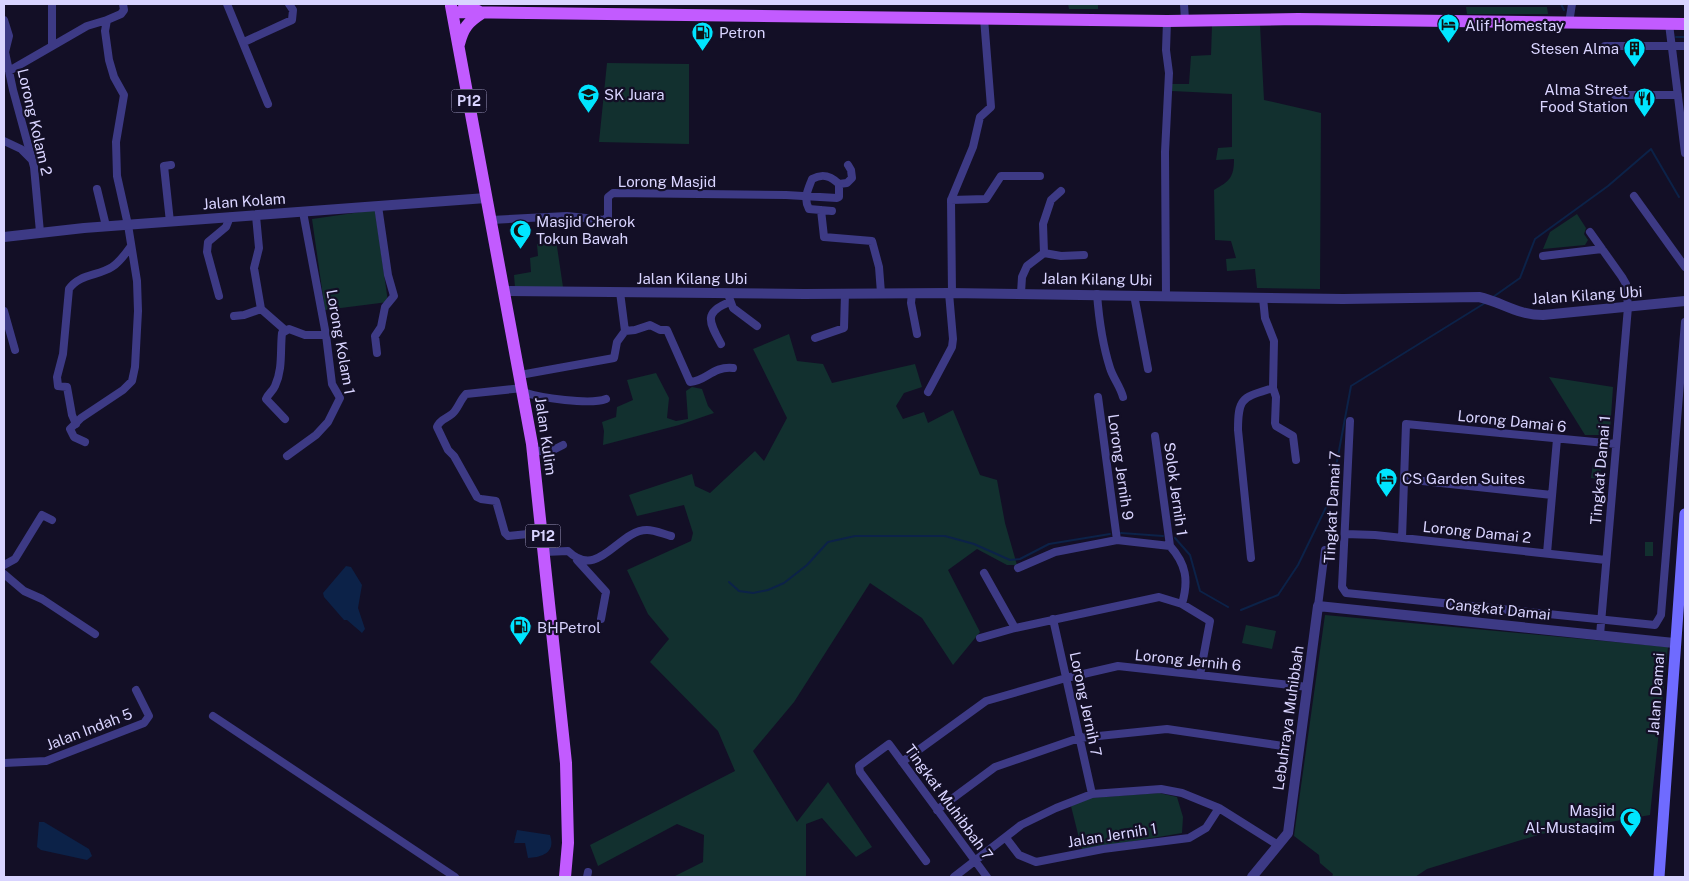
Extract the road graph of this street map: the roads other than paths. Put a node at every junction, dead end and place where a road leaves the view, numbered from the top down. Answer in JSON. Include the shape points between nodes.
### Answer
{"nodes":[{"id":1,"x":52,"y":4,"type":"edge"},
{"id":2,"x":123,"y":4,"type":"edge"},
{"id":3,"x":227,"y":4,"type":"edge"},
{"id":4,"x":289,"y":4,"type":"edge"},
{"id":5,"x":464,"y":4,"type":"edge"},
{"id":6,"x":1184,"y":4,"type":"edge"},
{"id":7,"x":1572,"y":4,"type":"edge"},
{"id":8,"x":452,"y":8,"type":"edge"},
{"id":9,"x":482,"y":14,"type":"junction"},
{"id":10,"x":984,"y":18,"type":"junction"},
{"id":11,"x":4,"y":20,"type":"edge"},
{"id":12,"x":107,"y":20,"type":"junction"},
{"id":13,"x":1185,"y":20,"type":"junction"},
{"id":14,"x":1168,"y":21,"type":"junction"},
{"id":15,"x":1569,"y":23,"type":"junction"},
{"id":16,"x":1669,"y":24,"type":"junction"},
{"id":17,"x":1685,"y":24,"type":"edge"},
{"id":18,"x":244,"y":42,"type":"junction"},
{"id":19,"x":52,"y":45,"type":"junction"},
{"id":20,"x":459,"y":46,"type":"junction"},
{"id":21,"x":1605,"y":46,"type":"dead end"},
{"id":22,"x":1671,"y":46,"type":"junction"},
{"id":23,"x":1685,"y":46,"type":"edge"},
{"id":24,"x":9,"y":71,"type":"junction"},
{"id":25,"x":1615,"y":95,"type":"dead end"},
{"id":26,"x":1678,"y":95,"type":"junction"},
{"id":27,"x":268,"y":104,"type":"dead end"},
{"id":28,"x":1682,"y":107,"type":"edge"},
{"id":29,"x":4,"y":141,"type":"edge"},
{"id":30,"x":1685,"y":153,"type":"edge"},
{"id":31,"x":32,"y":160,"type":"junction"},
{"id":32,"x":848,"y":165,"type":"dead end"},
{"id":33,"x":171,"y":166,"type":"dead end"},
{"id":34,"x":1040,"y":176,"type":"dead end"},
{"id":35,"x":840,"y":184,"type":"junction"},
{"id":36,"x":96,"y":189,"type":"dead end"},
{"id":37,"x":1061,"y":191,"type":"dead end"},
{"id":38,"x":1634,"y":196,"type":"dead end"},
{"id":39,"x":806,"y":197,"type":"junction"},
{"id":40,"x":486,"y":198,"type":"junction"},
{"id":41,"x":951,"y":200,"type":"junction"},
{"id":42,"x":378,"y":206,"type":"junction"},
{"id":43,"x":821,"y":210,"type":"junction"},
{"id":44,"x":832,"y":210,"type":"dead end"},
{"id":45,"x":303,"y":212,"type":"junction"},
{"id":46,"x":256,"y":216,"type":"junction"},
{"id":47,"x":230,"y":217,"type":"junction"},
{"id":48,"x":491,"y":220,"type":"junction"},
{"id":49,"x":170,"y":222,"type":"junction"},
{"id":50,"x":128,"y":225,"type":"junction"},
{"id":51,"x":106,"y":226,"type":"junction"},
{"id":52,"x":40,"y":232,"type":"junction"},
{"id":53,"x":1590,"y":232,"type":"dead end"},
{"id":54,"x":4,"y":237,"type":"edge"},
{"id":55,"x":131,"y":246,"type":"junction"},
{"id":56,"x":1602,"y":249,"type":"junction"},
{"id":57,"x":1044,"y":253,"type":"junction"},
{"id":58,"x":1084,"y":255,"type":"dead end"},
{"id":59,"x":1543,"y":256,"type":"dead end"},
{"id":60,"x":1685,"y":267,"type":"edge"},
{"id":61,"x":504,"y":291,"type":"junction"},
{"id":62,"x":620,"y":292,"type":"junction"},
{"id":63,"x":845,"y":293,"type":"junction"},
{"id":64,"x":881,"y":293,"type":"junction"},
{"id":65,"x":912,"y":293,"type":"junction"},
{"id":66,"x":951,"y":293,"type":"junction"},
{"id":67,"x":1021,"y":293,"type":"junction"},
{"id":68,"x":1097,"y":294,"type":"junction"},
{"id":69,"x":1134,"y":295,"type":"junction"},
{"id":70,"x":1166,"y":295,"type":"junction"},
{"id":71,"x":220,"y":296,"type":"dead end"},
{"id":72,"x":729,"y":297,"type":"junction"},
{"id":73,"x":1263,"y":298,"type":"junction"},
{"id":74,"x":1685,"y":301,"type":"edge"},
{"id":75,"x":1628,"y":307,"type":"junction"},
{"id":76,"x":261,"y":308,"type":"junction"},
{"id":77,"x":4,"y":311,"type":"edge"},
{"id":78,"x":234,"y":316,"type":"dead end"},
{"id":79,"x":1685,"y":322,"type":"edge"},
{"id":80,"x":757,"y":326,"type":"dead end"},
{"id":81,"x":285,"y":330,"type":"junction"},
{"id":82,"x":625,"y":331,"type":"junction"},
{"id":83,"x":917,"y":334,"type":"dead end"},
{"id":84,"x":326,"y":335,"type":"junction"},
{"id":85,"x":816,"y":338,"type":"dead end"},
{"id":86,"x":721,"y":344,"type":"dead end"},
{"id":87,"x":16,"y":350,"type":"dead end"},
{"id":88,"x":377,"y":352,"type":"dead end"},
{"id":89,"x":733,"y":368,"type":"dead end"},
{"id":90,"x":1148,"y":369,"type":"dead end"},
{"id":91,"x":520,"y":375,"type":"junction"},
{"id":92,"x":1273,"y":388,"type":"junction"},
{"id":93,"x":523,"y":390,"type":"junction"},
{"id":94,"x":928,"y":392,"type":"dead end"},
{"id":95,"x":1098,"y":397,"type":"dead end"},
{"id":96,"x":1122,"y":397,"type":"dead end"},
{"id":97,"x":606,"y":399,"type":"dead end"},
{"id":98,"x":1682,"y":406,"type":"edge"},
{"id":99,"x":285,"y":419,"type":"dead end"},
{"id":100,"x":1350,"y":421,"type":"dead end"},
{"id":101,"x":76,"y":424,"type":"junction"},
{"id":102,"x":1154,"y":436,"type":"dead end"},
{"id":103,"x":1557,"y":439,"type":"junction"},
{"id":104,"x":85,"y":442,"type":"dead end"},
{"id":105,"x":1616,"y":444,"type":"junction"},
{"id":106,"x":563,"y":445,"type":"dead end"},
{"id":107,"x":532,"y":450,"type":"junction"},
{"id":108,"x":288,"y":456,"type":"dead end"},
{"id":109,"x":1296,"y":460,"type":"dead end"},
{"id":110,"x":1404,"y":479,"type":"junction"},
{"id":111,"x":1552,"y":494,"type":"junction"},
{"id":112,"x":1685,"y":514,"type":"edge"},
{"id":113,"x":52,"y":520,"type":"dead end"},
{"id":114,"x":542,"y":530,"type":"junction"},
{"id":115,"x":1345,"y":534,"type":"junction"},
{"id":116,"x":671,"y":536,"type":"dead end"},
{"id":117,"x":1402,"y":538,"type":"junction"},
{"id":118,"x":1117,"y":540,"type":"junction"},
{"id":119,"x":1170,"y":546,"type":"junction"},
{"id":120,"x":1325,"y":550,"type":"dead end"},
{"id":121,"x":544,"y":552,"type":"junction"},
{"id":122,"x":1547,"y":553,"type":"junction"},
{"id":123,"x":1251,"y":558,"type":"dead end"},
{"id":124,"x":577,"y":560,"type":"junction"},
{"id":125,"x":1606,"y":560,"type":"junction"},
{"id":126,"x":4,"y":565,"type":"edge"},
{"id":127,"x":1018,"y":568,"type":"dead end"},
{"id":128,"x":984,"y":573,"type":"dead end"},
{"id":129,"x":4,"y":574,"type":"edge"},
{"id":130,"x":1346,"y":593,"type":"joint"},
{"id":131,"x":1182,"y":604,"type":"junction"},
{"id":132,"x":1318,"y":606,"type":"junction"},
{"id":133,"x":601,"y":619,"type":"dead end"},
{"id":134,"x":1053,"y":619,"type":"junction"},
{"id":135,"x":1601,"y":620,"type":"junction"},
{"id":136,"x":1016,"y":628,"type":"junction"},
{"id":137,"x":95,"y":634,"type":"dead end"},
{"id":138,"x":1600,"y":635,"type":"junction"},
{"id":139,"x":980,"y":638,"type":"dead end"},
{"id":140,"x":1674,"y":643,"type":"junction"},
{"id":141,"x":1200,"y":675,"type":"junction"},
{"id":142,"x":1066,"y":678,"type":"junction"},
{"id":143,"x":1308,"y":688,"type":"junction"},
{"id":144,"x":136,"y":690,"type":"dead end"},
{"id":145,"x":213,"y":716,"type":"dead end"},
{"id":146,"x":1079,"y":738,"type":"junction"},
{"id":147,"x":1283,"y":746,"type":"dead end"},
{"id":148,"x":902,"y":762,"type":"junction"},
{"id":149,"x":5,"y":763,"type":"edge"},
{"id":150,"x":1092,"y":794,"type":"junction"},
{"id":151,"x":1219,"y":808,"type":"junction"},
{"id":152,"x":937,"y":810,"type":"junction"},
{"id":153,"x":1006,"y":838,"type":"junction"},
{"id":154,"x":1278,"y":845,"type":"junction"},
{"id":155,"x":926,"y":861,"type":"dead end"},
{"id":156,"x":975,"y":861,"type":"junction"},
{"id":157,"x":455,"y":877,"type":"edge"},
{"id":158,"x":565,"y":877,"type":"edge"},
{"id":159,"x":954,"y":877,"type":"edge"},
{"id":160,"x":987,"y":877,"type":"edge"},
{"id":161,"x":1252,"y":877,"type":"edge"},
{"id":162,"x":1659,"y":877,"type":"edge"}],
"edges":[{"from":1,"to":19,"type":"street"},
{"from":2,"to":12,"type":"street","via":[[121,14]]},
{"from":3,"to":18,"type":"street"},
{"from":4,"to":18,"type":"street","via":[[292,20]]},
{"from":5,"to":9,"type":"main road"},
{"from":6,"to":13,"type":"street"},
{"from":7,"to":15,"type":"street"},
{"from":8,"to":9,"type":"main road"},
{"from":8,"to":20,"type":"main road","name":"Jalan Kulim","number":"P12"},
{"from":9,"to":10,"type":"main road"},
{"from":9,"to":20,"type":"main road","via":[[463,29]]},
{"from":10,"to":14,"type":"main road"},
{"from":10,"to":41,"type":"street","via":[[991,108],[980,117],[973,147]]},
{"from":11,"to":24,"type":"street","name":"Lorong Kolam 2","via":[[9,36],[5,52]]},
{"from":12,"to":19,"type":"street","via":[[87,26]]},
{"from":12,"to":50,"type":"street","via":[[105,32],[109,60],[124,95],[116,142],[117,176]]},
{"from":13,"to":14,"type":"main road"},
{"from":13,"to":15,"type":"main road"},
{"from":14,"to":70,"type":"street"},
{"from":15,"to":16,"type":"main road"},
{"from":16,"to":17,"type":"main road"},
{"from":16,"to":22,"type":"street"},
{"from":18,"to":27,"type":"street"},
{"from":19,"to":24,"type":"street"},
{"from":20,"to":40,"type":"main road","name":"Jalan Kulim","number":"P12"},
{"from":21,"to":22,"type":"street"},
{"from":22,"to":23,"type":"street"},
{"from":22,"to":26,"type":"street"},
{"from":24,"to":31,"type":"street","name":"Lorong Kolam 2"},
{"from":25,"to":26,"type":"street"},
{"from":26,"to":28,"type":"street"},
{"from":28,"to":30,"type":"street"},
{"from":29,"to":31,"type":"street","via":[[21,149]]},
{"from":31,"to":52,"type":"street","name":"Lorong Kolam 2"},
{"from":32,"to":35,"type":"street","via":[[851,180]]},
{"from":33,"to":49,"type":"street","via":[[164,166]]},
{"from":34,"to":41,"type":"street","via":[[1001,176],[986,199]]},
{"from":35,"to":39,"type":"street","via":[[839,197]]},
{"from":35,"to":39,"type":"street","via":[[830,176],[815,177]]},
{"from":36,"to":51,"type":"street"},
{"from":37,"to":57,"type":"street","via":[[1051,200],[1043,224]]},
{"from":38,"to":60,"type":"street"},
{"from":39,"to":43,"type":"street","via":[[809,209]]},
{"from":39,"to":48,"type":"street","name":"Lorong Masjid","via":[[613,193],[608,197],[608,217],[604,220],[568,216]]},
{"from":40,"to":42,"type":"street","name":"Jalan Kolam"},
{"from":40,"to":48,"type":"main road","name":"Jalan Kulim","number":"P12"},
{"from":41,"to":66,"type":"street"},
{"from":42,"to":45,"type":"street","name":"Jalan Kolam"},
{"from":42,"to":88,"type":"street","via":[[394,296],[385,307],[381,327],[375,336]]},
{"from":43,"to":44,"type":"street"},
{"from":43,"to":64,"type":"street","via":[[824,237],[872,241]]},
{"from":45,"to":46,"type":"street","name":"Jalan Kolam"},
{"from":45,"to":84,"type":"street","name":"Lorong Kolam 1"},
{"from":46,"to":47,"type":"street","name":"Jalan Kolam"},
{"from":46,"to":76,"type":"street","via":[[259,248],[254,268]]},
{"from":47,"to":49,"type":"street","name":"Jalan Kolam"},
{"from":47,"to":71,"type":"street","via":[[226,227],[208,242],[207,252]]},
{"from":48,"to":61,"type":"main road","name":"Jalan Kulim","number":"P12"},
{"from":49,"to":50,"type":"street","name":"Jalan Kolam"},
{"from":50,"to":51,"type":"street","name":"Jalan Kolam"},
{"from":50,"to":55,"type":"street"},
{"from":51,"to":52,"type":"street","name":"Jalan Kolam"},
{"from":52,"to":54,"type":"street","name":"Jalan Kolam"},
{"from":53,"to":56,"type":"street","name":"Tingkat Damai 1"},
{"from":55,"to":101,"type":"street","via":[[138,281],[132,381]]},
{"from":55,"to":101,"type":"street","via":[[111,268],[74,283],[69,289],[62,364],[57,377],[58,386],[67,387]]},
{"from":56,"to":59,"type":"street"},
{"from":56,"to":75,"type":"street","name":"Tingkat Damai 1","via":[[1626,284]]},
{"from":57,"to":58,"type":"street"},
{"from":57,"to":67,"type":"street","via":[[1027,266]]},
{"from":61,"to":62,"type":"street","name":"Jalan Kilang Ubi"},
{"from":61,"to":91,"type":"main road","name":"Jalan Kulim","number":"P12"},
{"from":62,"to":72,"type":"street","name":"Jalan Kilang Ubi"},
{"from":62,"to":82,"type":"street"},
{"from":63,"to":64,"type":"street","name":"Jalan Kilang Ubi"},
{"from":63,"to":72,"type":"street","name":"Jalan Kilang Ubi"},
{"from":63,"to":85,"type":"street","via":[[844,328]]},
{"from":64,"to":65,"type":"street","name":"Jalan Kilang Ubi"},
{"from":65,"to":66,"type":"street","name":"Jalan Kilang Ubi"},
{"from":65,"to":83,"type":"street"},
{"from":66,"to":67,"type":"street","name":"Jalan Kilang Ubi"},
{"from":66,"to":94,"type":"street","via":[[954,339]]},
{"from":67,"to":68,"type":"street","name":"Jalan Kilang Ubi"},
{"from":68,"to":69,"type":"street","name":"Jalan Kilang Ubi"},
{"from":68,"to":96,"type":"street","via":[[1100,333]]},
{"from":69,"to":70,"type":"street","name":"Jalan Kilang Ubi"},
{"from":69,"to":90,"type":"street"},
{"from":70,"to":73,"type":"street","name":"Jalan Kilang Ubi"},
{"from":72,"to":80,"type":"street","via":[[733,308]]},
{"from":72,"to":86,"type":"street","via":[[712,312],[711,320]]},
{"from":73,"to":75,"type":"street","name":"Jalan Kilang Ubi","via":[[1479,297],[1531,315]]},
{"from":73,"to":92,"type":"street","via":[[1265,318],[1274,341]]},
{"from":74,"to":75,"type":"street","name":"Jalan Kilang Ubi"},
{"from":75,"to":105,"type":"street","name":"Tingkat Damai 1"},
{"from":76,"to":78,"type":"street"},
{"from":76,"to":81,"type":"street"},
{"from":77,"to":87,"type":"street"},
{"from":79,"to":98,"type":"street"},
{"from":81,"to":84,"type":"street","via":[[312,337]]},
{"from":81,"to":99,"type":"street","via":[[282,333],[278,377],[266,399]]},
{"from":82,"to":89,"type":"street","via":[[650,325],[667,330],[690,382],[697,382],[714,370]]},
{"from":82,"to":91,"type":"street","via":[[619,337],[614,358]]},
{"from":84,"to":108,"type":"street","name":"Lorong Kolam 1","via":[[332,384],[340,398],[328,422]]},
{"from":91,"to":93,"type":"main road","name":"Jalan Kulim","number":"P12"},
{"from":92,"to":109,"type":"street","via":[[1276,426],[1293,436]]},
{"from":92,"to":123,"type":"street","via":[[1246,398],[1238,410]]},
{"from":93,"to":97,"type":"street","via":[[552,399],[590,402]]},
{"from":93,"to":107,"type":"main road","name":"Jalan Kulim","number":"P12"},
{"from":93,"to":114,"type":"street","via":[[466,394],[454,413],[439,422],[437,427],[477,497],[496,501],[508,536]]},
{"from":95,"to":118,"type":"street","name":"Lorong Jernih 9"},
{"from":98,"to":135,"type":"street","name":"Cangkat Damai","via":[[1661,615],[1654,625]]},
{"from":100,"to":115,"type":"street","name":"Tingkat Damai 7"},
{"from":101,"to":104,"type":"street","via":[[70,432]]},
{"from":102,"to":119,"type":"street","name":"Solok Jernih 1"},
{"from":103,"to":105,"type":"street","name":"Lorong Damai 6"},
{"from":103,"to":110,"type":"street","name":"Lorong Damai 6","via":[[1406,424]]},
{"from":103,"to":111,"type":"street"},
{"from":105,"to":125,"type":"street","name":"Tingkat Damai 1"},
{"from":106,"to":107,"type":"street","via":[[549,452]]},
{"from":107,"to":114,"type":"main road","name":"Jalan Kulim","number":"P12"},
{"from":110,"to":111,"type":"street"},
{"from":110,"to":117,"type":"street"},
{"from":111,"to":122,"type":"street"},
{"from":112,"to":140,"type":"main road","name":"Jalan Damai"},
{"from":113,"to":126,"type":"street","via":[[42,515],[15,559]]},
{"from":114,"to":121,"type":"main road","name":"Jalan Kulim","number":"P12"},
{"from":115,"to":117,"type":"street","name":"Lorong Damai 2"},
{"from":115,"to":130,"type":"street","name":"Tingkat Damai 7","via":[[1342,587]]},
{"from":116,"to":124,"type":"street","via":[[646,530],[628,536],[610,553],[585,561]]},
{"from":117,"to":122,"type":"street","name":"Lorong Damai 2"},
{"from":118,"to":119,"type":"street"},
{"from":118,"to":127,"type":"street","via":[[1056,552]]},
{"from":119,"to":131,"type":"street","via":[[1184,565],[1187,576]]},
{"from":120,"to":132,"type":"street","name":"Lebuhraya Muhibbah"},
{"from":121,"to":124,"type":"street","via":[[568,551]]},
{"from":121,"to":158,"type":"main road","name":"Jalan Kulim","number":"P12","via":[[566,763],[568,843]]},
{"from":122,"to":125,"type":"street","name":"Lorong Damai 2"},
{"from":124,"to":133,"type":"street","via":[[606,592]]},
{"from":125,"to":135,"type":"street","name":"Tingkat Damai 1"},
{"from":128,"to":136,"type":"street"},
{"from":129,"to":137,"type":"street","via":[[24,591]]},
{"from":130,"to":135,"type":"street","name":"Cangkat Damai"},
{"from":131,"to":134,"type":"street","via":[[1159,597]]},
{"from":131,"to":141,"type":"street","via":[[1210,621]]},
{"from":132,"to":138,"type":"street","name":"Cangkat Damai"},
{"from":132,"to":143,"type":"street","name":"Lebuhraya Muhibbah"},
{"from":134,"to":136,"type":"street"},
{"from":134,"to":142,"type":"street","name":"Lorong Jernih 7"},
{"from":135,"to":138,"type":"street","name":"Tingkat Damai 1"},
{"from":136,"to":139,"type":"street"},
{"from":138,"to":140,"type":"street","name":"Cangkat Damai"},
{"from":140,"to":162,"type":"main road","name":"Jalan Damai"},
{"from":141,"to":142,"type":"street","name":"Lorong Jernih 6","via":[[1118,666]]},
{"from":141,"to":143,"type":"street","name":"Lorong Jernih 6"},
{"from":142,"to":146,"type":"street","name":"Lorong Jernih 7"},
{"from":142,"to":148,"type":"street","name":"Lorong Jernih 6","via":[[986,701]]},
{"from":143,"to":154,"type":"street","name":"Lebuhraya Muhibbah","via":[[1288,833]]},
{"from":144,"to":149,"type":"street","name":"Jalan Indah 5","via":[[149,716],[144,723],[46,761]]},
{"from":145,"to":157,"type":"street"},
{"from":146,"to":147,"type":"street","via":[[1167,729]]},
{"from":146,"to":150,"type":"street","name":"Lorong Jernih 7"},
{"from":146,"to":152,"type":"street","via":[[995,768]]},
{"from":148,"to":152,"type":"street","name":"Tingkat Muhibbah 7"},
{"from":148,"to":155,"type":"street","name":"Tingkat Muhibbah 7","via":[[889,744],[859,766],[860,772]]},
{"from":150,"to":151,"type":"street","via":[[1161,789],[1182,793]]},
{"from":150,"to":153,"type":"street","via":[[1021,825]]},
{"from":151,"to":153,"type":"street","name":"Jalan Jernih 1","via":[[1206,828],[1189,838],[1036,862],[1019,855]]},
{"from":151,"to":154,"type":"street"},
{"from":152,"to":156,"type":"street","name":"Tingkat Muhibbah 7"},
{"from":153,"to":156,"type":"street"},
{"from":154,"to":161,"type":"street","name":"Lebuhraya Muhibbah"},
{"from":156,"to":159,"type":"street"},
{"from":156,"to":160,"type":"street","name":"Tingkat Muhibbah 7"}]}
